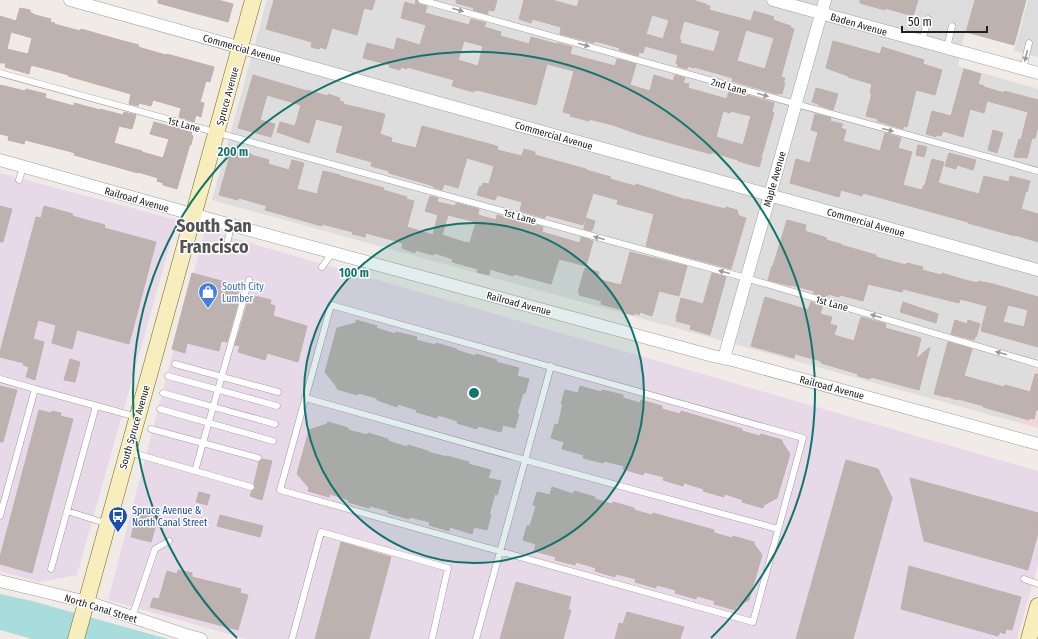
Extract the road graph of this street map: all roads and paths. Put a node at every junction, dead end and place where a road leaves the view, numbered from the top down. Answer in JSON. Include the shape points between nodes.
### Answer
{"nodes":[{"id":1,"x":70,"y":0,"type":"edge"},
{"id":2,"x":253,"y":0,"type":"edge"},
{"id":3,"x":421,"y":0,"type":"edge"},
{"id":4,"x":773,"y":0,"type":"edge"},
{"id":5,"x":825,"y":0,"type":"edge"},
{"id":6,"x":821,"y":13,"type":"junction"},
{"id":7,"x":928,"y":18,"type":"dead end"},
{"id":8,"x":952,"y":26,"type":"dead end"},
{"id":9,"x":922,"y":41,"type":"junction"},
{"id":10,"x":1029,"y":43,"type":"dead end"},
{"id":11,"x":240,"y":47,"type":"junction"},
{"id":12,"x":947,"y":48,"type":"junction"},
{"id":13,"x":1023,"y":69,"type":"junction"},
{"id":14,"x":0,"y":73,"type":"edge"},
{"id":15,"x":1038,"y":74,"type":"edge"},
{"id":16,"x":796,"y":104,"type":"junction"},
{"id":17,"x":216,"y":133,"type":"junction"},
{"id":18,"x":0,"y":160,"type":"edge"},
{"id":19,"x":23,"y":167,"type":"junction"},
{"id":20,"x":1038,"y":171,"type":"edge"},
{"id":21,"x":19,"y":180,"type":"dead end"},
{"id":22,"x":769,"y":195,"type":"junction"},
{"id":23,"x":194,"y":215,"type":"junction"},
{"id":24,"x":231,"y":225,"type":"junction"},
{"id":25,"x":228,"y":240,"type":"dead end"},
{"id":26,"x":332,"y":253,"type":"junction"},
{"id":27,"x":322,"y":267,"type":"dead end"},
{"id":28,"x":1038,"y":270,"type":"edge"},
{"id":29,"x":746,"y":278,"type":"junction"},
{"id":30,"x":249,"y":280,"type":"dead end"},
{"id":31,"x":724,"y":358,"type":"junction"},
{"id":32,"x":175,"y":364,"type":"dead end"},
{"id":33,"x":1038,"y":364,"type":"edge"},
{"id":34,"x":551,"y":366,"type":"junction"},
{"id":35,"x":168,"y":376,"type":"dead end"},
{"id":36,"x":221,"y":376,"type":"junction"},
{"id":37,"x":0,"y":379,"type":"edge"},
{"id":38,"x":35,"y":389,"type":"junction"},
{"id":39,"x":217,"y":390,"type":"junction"},
{"id":40,"x":163,"y":392,"type":"dead end"},
{"id":41,"x":278,"y":392,"type":"dead end"},
{"id":42,"x":306,"y":398,"type":"junction"},
{"id":43,"x":96,"y":406,"type":"junction"},
{"id":44,"x":213,"y":406,"type":"junction"},
{"id":45,"x":277,"y":406,"type":"dead end"},
{"id":46,"x":160,"y":409,"type":"dead end"},
{"id":47,"x":137,"y":417,"type":"junction"},
{"id":48,"x":208,"y":423,"type":"junction"},
{"id":49,"x":275,"y":424,"type":"dead end"},
{"id":50,"x":151,"y":429,"type":"dead end"},
{"id":51,"x":273,"y":441,"type":"dead end"},
{"id":52,"x":202,"y":443,"type":"junction"},
{"id":53,"x":1038,"y":444,"type":"edge"},
{"id":54,"x":127,"y":451,"type":"junction"},
{"id":55,"x":258,"y":458,"type":"dead end"},
{"id":56,"x":526,"y":460,"type":"junction"},
{"id":57,"x":195,"y":471,"type":"junction"},
{"id":58,"x":251,"y":487,"type":"dead end"},
{"id":59,"x":67,"y":511,"type":"junction"},
{"id":60,"x":0,"y":516,"type":"edge"},
{"id":61,"x":108,"y":524,"type":"junction"},
{"id":62,"x":778,"y":529,"type":"junction"},
{"id":63,"x":170,"y":541,"type":"dead end"},
{"id":64,"x":500,"y":551,"type":"junction"},
{"id":65,"x":51,"y":569,"type":"dead end"},
{"id":66,"x":1024,"y":579,"type":"dead end"},
{"id":67,"x":0,"y":581,"type":"edge"},
{"id":68,"x":1038,"y":584,"type":"edge"},
{"id":69,"x":85,"y":608,"type":"junction"},
{"id":70,"x":1037,"y":615,"type":"edge"},
{"id":71,"x":132,"y":617,"type":"junction"},
{"id":72,"x":76,"y":639,"type":"edge"},
{"id":73,"x":201,"y":639,"type":"edge"},
{"id":74,"x":292,"y":639,"type":"edge"},
{"id":75,"x":432,"y":639,"type":"edge"},
{"id":76,"x":476,"y":639,"type":"edge"},
{"id":77,"x":1029,"y":639,"type":"edge"}],
"edges":[{"from":1,"to":11,"type":"street","name":"Commercial Avenue"},
{"from":2,"to":11,"type":"main road","name":"Spruce Avenue"},
{"from":3,"to":16,"type":"lane","name":"2nd Lane","one_way":true},
{"from":4,"to":6,"type":"street","name":"Baden Avenue"},
{"from":5,"to":6,"type":"street","name":"Maple Avenue"},
{"from":6,"to":9,"type":"street","name":"Baden Avenue"},
{"from":6,"to":16,"type":"street","name":"Maple Avenue"},
{"from":7,"to":9,"type":"lane"},
{"from":8,"to":12,"type":"lane"},
{"from":9,"to":12,"type":"street","name":"Baden Avenue"},
{"from":10,"to":13,"type":"lane","one_way":true},
{"from":11,"to":17,"type":"main road","name":"Spruce Avenue"},
{"from":11,"to":22,"type":"street","name":"Commercial Avenue"},
{"from":12,"to":13,"type":"street","name":"Baden Avenue"},
{"from":13,"to":15,"type":"street","name":"Baden Avenue"},
{"from":14,"to":17,"type":"lane","name":"1st Lane"},
{"from":16,"to":20,"type":"lane","name":"2nd Lane","one_way":true},
{"from":16,"to":22,"type":"street","name":"Maple Avenue"},
{"from":17,"to":23,"type":"main road","name":"Spruce Avenue"},
{"from":29,"to":17,"type":"lane","name":"1st Lane","one_way":true},
{"from":18,"to":19,"type":"street","name":"Railroad Avenue"},
{"from":19,"to":21,"type":"lane"},
{"from":19,"to":23,"type":"street","name":"Railroad Avenue"},
{"from":22,"to":28,"type":"street","name":"Commercial Avenue"},
{"from":22,"to":29,"type":"street","name":"Maple Avenue"},
{"from":23,"to":24,"type":"street","name":"Railroad Avenue"},
{"from":23,"to":47,"type":"main road","name":"South Spruce Avenue"},
{"from":24,"to":25,"type":"lane"},
{"from":24,"to":26,"type":"street","name":"Railroad Avenue"},
{"from":26,"to":27,"type":"lane"},
{"from":26,"to":31,"type":"street","name":"Railroad Avenue"},
{"from":29,"to":31,"type":"street","name":"Maple Avenue"},
{"from":33,"to":29,"type":"lane","name":"1st Lane","one_way":true},
{"from":30,"to":36,"type":"lane"},
{"from":31,"to":53,"type":"street","name":"Railroad Avenue"},
{"from":32,"to":36,"type":"lane"},
{"from":34,"to":42,"type":"lane","via":[[331,305]]},
{"from":34,"to":56,"type":"lane"},
{"from":34,"to":62,"type":"lane","via":[[803,438]]},
{"from":35,"to":39,"type":"lane"},
{"from":36,"to":39,"type":"lane"},
{"from":36,"to":41,"type":"lane"},
{"from":37,"to":38,"type":"lane"},
{"from":38,"to":43,"type":"lane"},
{"from":38,"to":60,"type":"lane"},
{"from":39,"to":44,"type":"lane"},
{"from":39,"to":45,"type":"lane"},
{"from":40,"to":44,"type":"lane"},
{"from":42,"to":56,"type":"lane"},
{"from":42,"to":64,"type":"lane","via":[[280,490]]},
{"from":43,"to":47,"type":"lane"},
{"from":43,"to":59,"type":"lane"},
{"from":44,"to":48,"type":"lane"},
{"from":44,"to":49,"type":"lane"},
{"from":46,"to":48,"type":"lane"},
{"from":47,"to":54,"type":"main road","name":"South Spruce Avenue"},
{"from":48,"to":51,"type":"lane"},
{"from":48,"to":52,"type":"lane"},
{"from":50,"to":52,"type":"lane"},
{"from":52,"to":55,"type":"lane"},
{"from":52,"to":57,"type":"lane"},
{"from":54,"to":57,"type":"lane"},
{"from":54,"to":61,"type":"main road","name":"South Spruce Avenue"},
{"from":56,"to":62,"type":"lane"},
{"from":56,"to":64,"type":"lane"},
{"from":57,"to":58,"type":"lane"},
{"from":59,"to":61,"type":"lane"},
{"from":59,"to":65,"type":"lane"},
{"from":61,"to":69,"type":"main road","name":"South Spruce Avenue"},
{"from":62,"to":64,"type":"lane","via":[[753,622]]},
{"from":63,"to":71,"type":"lane","via":[[155,549]]},
{"from":64,"to":76,"type":"lane"},
{"from":66,"to":68,"type":"lane"},
{"from":67,"to":69,"type":"street","name":"North Canal Street"},
{"from":69,"to":71,"type":"street","name":"North Canal Street"},
{"from":69,"to":72,"type":"main road","name":"South Spruce Avenue"},
{"from":70,"to":77,"type":"main road"},
{"from":71,"to":73,"type":"street","name":"North Canal Street"},
{"from":74,"to":75,"type":"lane","via":[[321,532],[448,568]]}]}
